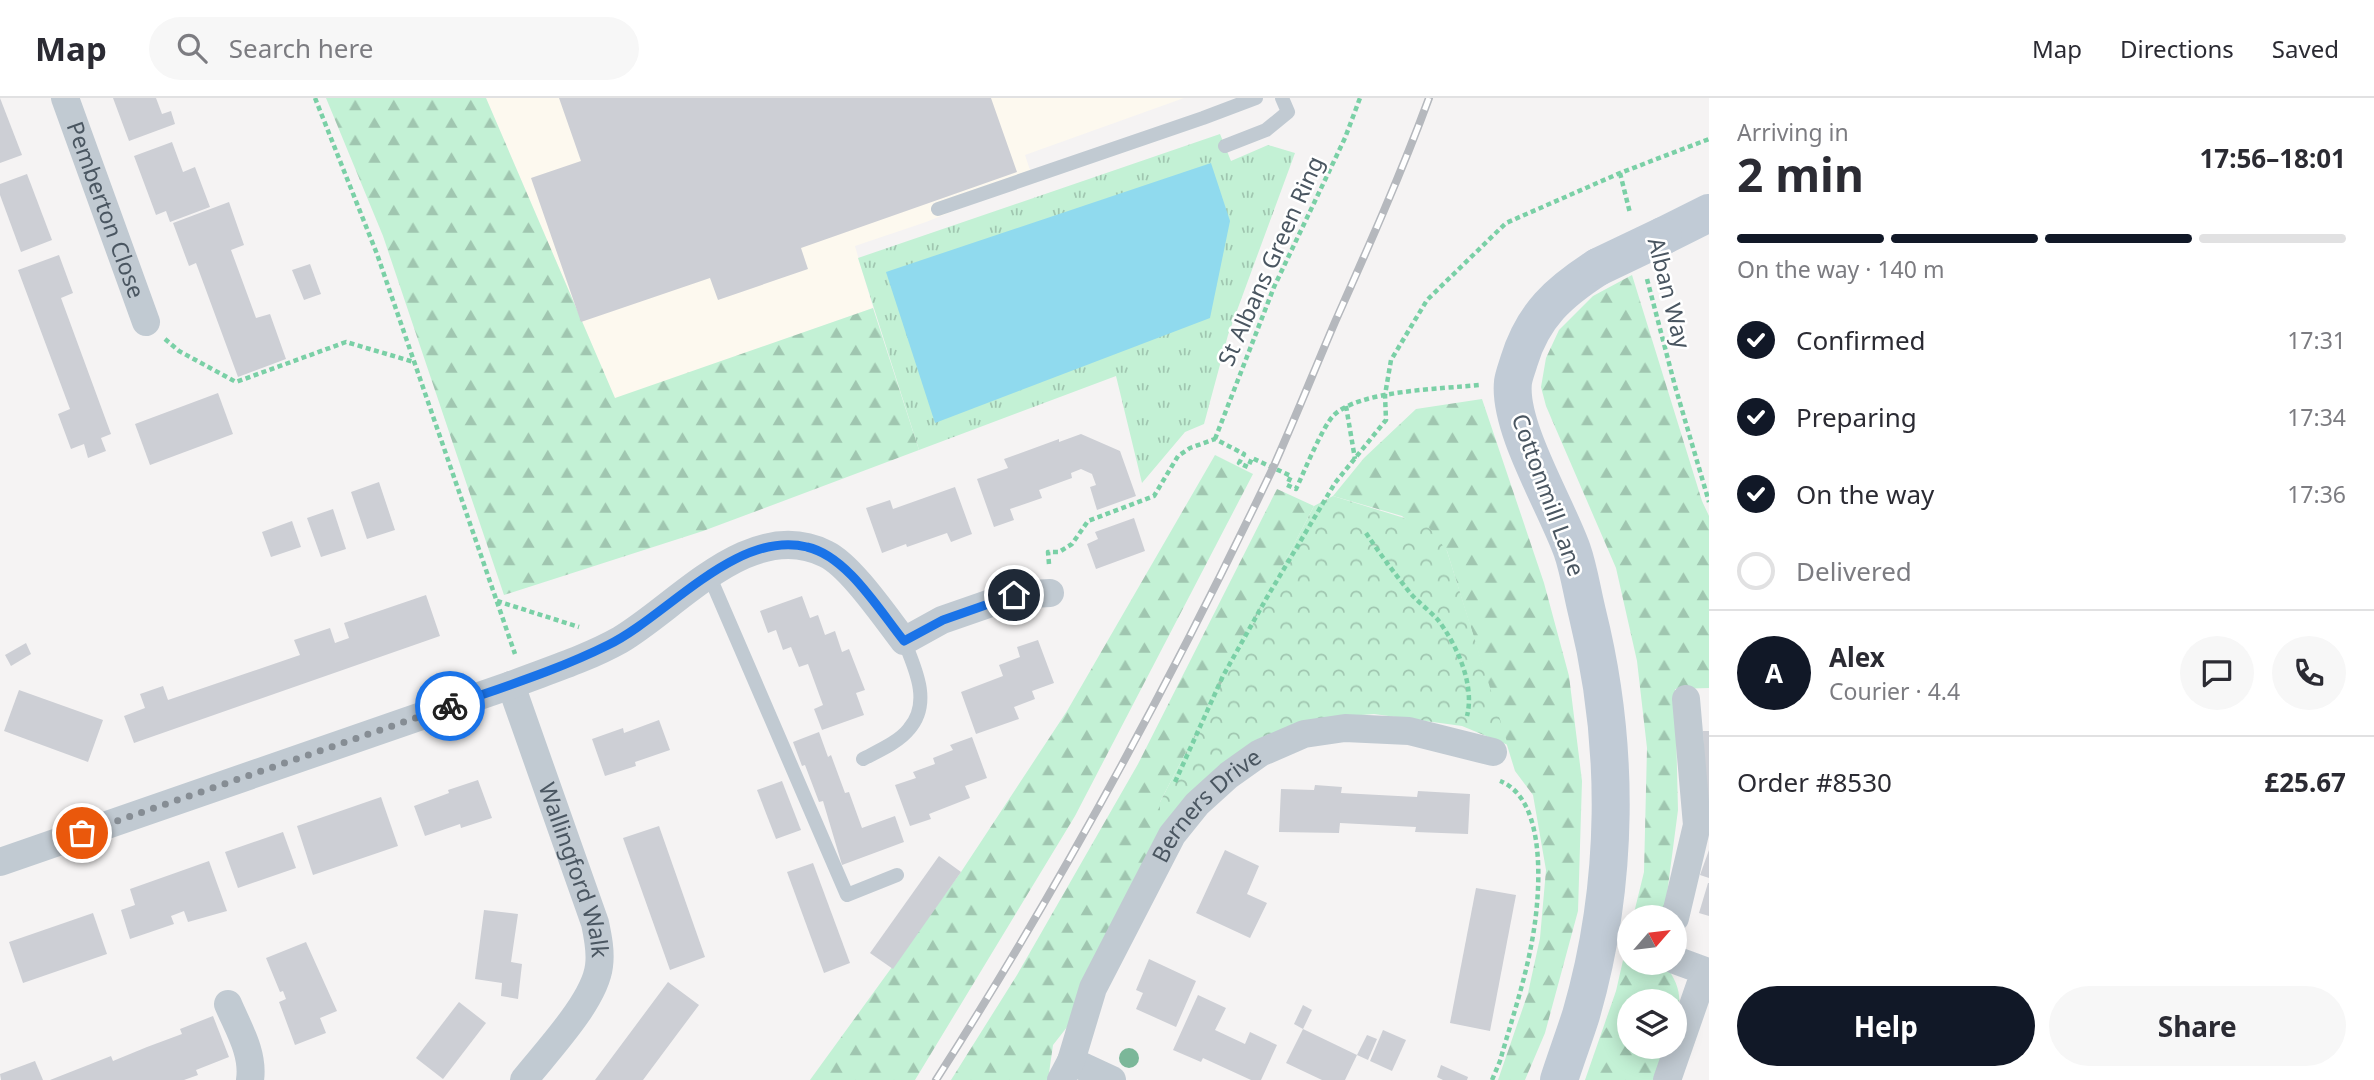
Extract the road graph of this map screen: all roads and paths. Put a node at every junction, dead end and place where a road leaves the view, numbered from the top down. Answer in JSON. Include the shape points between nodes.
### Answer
{"nodes":[{"id":1,"x":65,"y":98,"type":"edge"},
{"id":2,"x":315,"y":98,"type":"edge"},
{"id":3,"x":1256,"y":98,"type":"edge"},
{"id":4,"x":1282,"y":98,"type":"edge"},
{"id":5,"x":1360,"y":98,"type":"edge"},
{"id":6,"x":1709,"y":139,"type":"edge"},
{"id":7,"x":1225,"y":146,"type":"dead end"},
{"id":8,"x":1620,"y":173,"type":"junction"},
{"id":9,"x":938,"y":209,"type":"dead end"},
{"id":10,"x":1630,"y":213,"type":"dead end"},
{"id":11,"x":1709,"y":213,"type":"edge"},
{"id":12,"x":1654,"y":251,"type":"junction"},
{"id":13,"x":146,"y":323,"type":"joint"},
{"id":14,"x":415,"y":362,"type":"junction"},
{"id":15,"x":1514,"y":382,"type":"junction"},
{"id":16,"x":1385,"y":394,"type":"junction"},
{"id":17,"x":1346,"y":405,"type":"junction"},
{"id":18,"x":1215,"y":439,"type":"junction"},
{"id":19,"x":1355,"y":460,"type":"junction"},
{"id":20,"x":1709,"y":502,"type":"edge"},
{"id":21,"x":1366,"y":533,"type":"dead end"},
{"id":22,"x":709,"y":575,"type":"junction"},
{"id":23,"x":1050,"y":593,"type":"joint"},
{"id":24,"x":497,"y":601,"type":"junction"},
{"id":25,"x":620,"y":639,"type":"junction"},
{"id":26,"x":904,"y":641,"type":"junction"},
{"id":27,"x":518,"y":682,"type":"junction"},
{"id":28,"x":1686,"y":699,"type":"dead end"},
{"id":29,"x":1460,"y":744,"type":"junction"},
{"id":30,"x":863,"y":759,"type":"dead end"},
{"id":31,"x":1493,"y":766,"type":"joint"},
{"id":32,"x":1173,"y":787,"type":"dead end"},
{"id":33,"x":2,"y":857,"type":"edge"},
{"id":34,"x":897,"y":875,"type":"dead end"},
{"id":35,"x":1678,"y":905,"type":"edge"},
{"id":36,"x":1687,"y":964,"type":"edge"},
{"id":37,"x":1707,"y":972,"type":"edge"},
{"id":38,"x":228,"y":1003,"type":"dead end"},
{"id":39,"x":1066,"y":1070,"type":"edge"},
{"id":40,"x":250,"y":1080,"type":"edge"},
{"id":41,"x":524,"y":1080,"type":"edge"},
{"id":42,"x":1112,"y":1080,"type":"edge"},
{"id":43,"x":1492,"y":1080,"type":"edge"},
{"id":44,"x":1559,"y":1080,"type":"edge"},
{"id":45,"x":1667,"y":1080,"type":"edge"}],
"edges":[{"from":1,"to":13,"type":"street","name":"Pemberton Close"},
{"from":2,"to":14,"type":"path"},
{"from":3,"to":9,"type":"lane"},
{"from":4,"to":7,"type":"lane","via":[[1288,112],[1265,130]]},
{"from":5,"to":18,"type":"path","name":"St Albans Green Ring","via":[[1274,287]]},
{"from":6,"to":8,"type":"path"},
{"from":8,"to":10,"type":"path","name":"Alban Way"},
{"from":8,"to":16,"type":"path","via":[[1506,223],[1427,300],[1391,360]]},
{"from":11,"to":12,"type":"street","name":"Cottonmill Lane"},
{"from":12,"to":15,"type":"street","name":"Cottonmill Lane","bridge":true,"via":[[1598,267],[1569,286],[1542,313],[1524,345]]},
{"from":12,"to":20,"type":"path","name":"Alban Way","via":[[1675,386]]},
{"from":13,"to":14,"type":"path","via":[[178,351],[236,382],[346,342]]},
{"from":14,"to":24,"type":"path"},
{"from":15,"to":16,"type":"path"},
{"from":15,"to":44,"type":"street","name":"Cottonmill Lane","via":[[1515,409],[1572,552],[1592,628],[1612,777],[1601,925],[1581,1013]]},
{"from":16,"to":17,"type":"path"},
{"from":16,"to":19,"type":"path","via":[[1386,420]]},
{"from":17,"to":18,"type":"path","via":[[1331,418],[1296,489],[1287,485],[1291,477],[1252,458],[1248,467],[1239,463],[1244,454]]},
{"from":17,"to":19,"type":"path"},
{"from":18,"to":23,"type":"path","via":[[1178,456],[1154,496],[1088,521],[1072,544],[1048,552]]},
{"from":19,"to":32,"type":"path","via":[[1335,483],[1223,676]]},
{"from":21,"to":29,"type":"path","via":[[1453,644],[1466,678],[1470,706]]},
{"from":22,"to":25,"type":"street"},
{"from":22,"to":26,"type":"street","via":[[749,552],[780,545],[806,546],[828,554],[848,572]]},
{"from":22,"to":34,"type":"lane","via":[[848,895]]},
{"from":23,"to":26,"type":"street","via":[[1014,595],[943,620]]},
{"from":24,"to":25,"type":"path"},
{"from":24,"to":27,"type":"path"},
{"from":25,"to":27,"type":"street"},
{"from":26,"to":30,"type":"lane","via":[[918,676],[921,704],[910,729]]},
{"from":27,"to":33,"type":"street"},
{"from":27,"to":41,"type":"street","name":"Wallingford Walk","via":[[600,947],[594,986]]},
{"from":28,"to":35,"type":"street","via":[[1697,825]]},
{"from":29,"to":31,"type":"street","name":"Berners Drive"},
{"from":29,"to":39,"type":"street","name":"Berners Drive","via":[[1409,731],[1345,728],[1304,734],[1260,753],[1229,775],[1172,835],[1093,988]]},
{"from":31,"to":43,"type":"path","via":[[1526,803],[1539,867],[1532,940]]},
{"from":36,"to":37,"type":"street"},
{"from":37,"to":45,"type":"street"},
{"from":38,"to":40,"type":"street","via":[[247,1048]]},
{"from":39,"to":42,"type":"street"}]}
